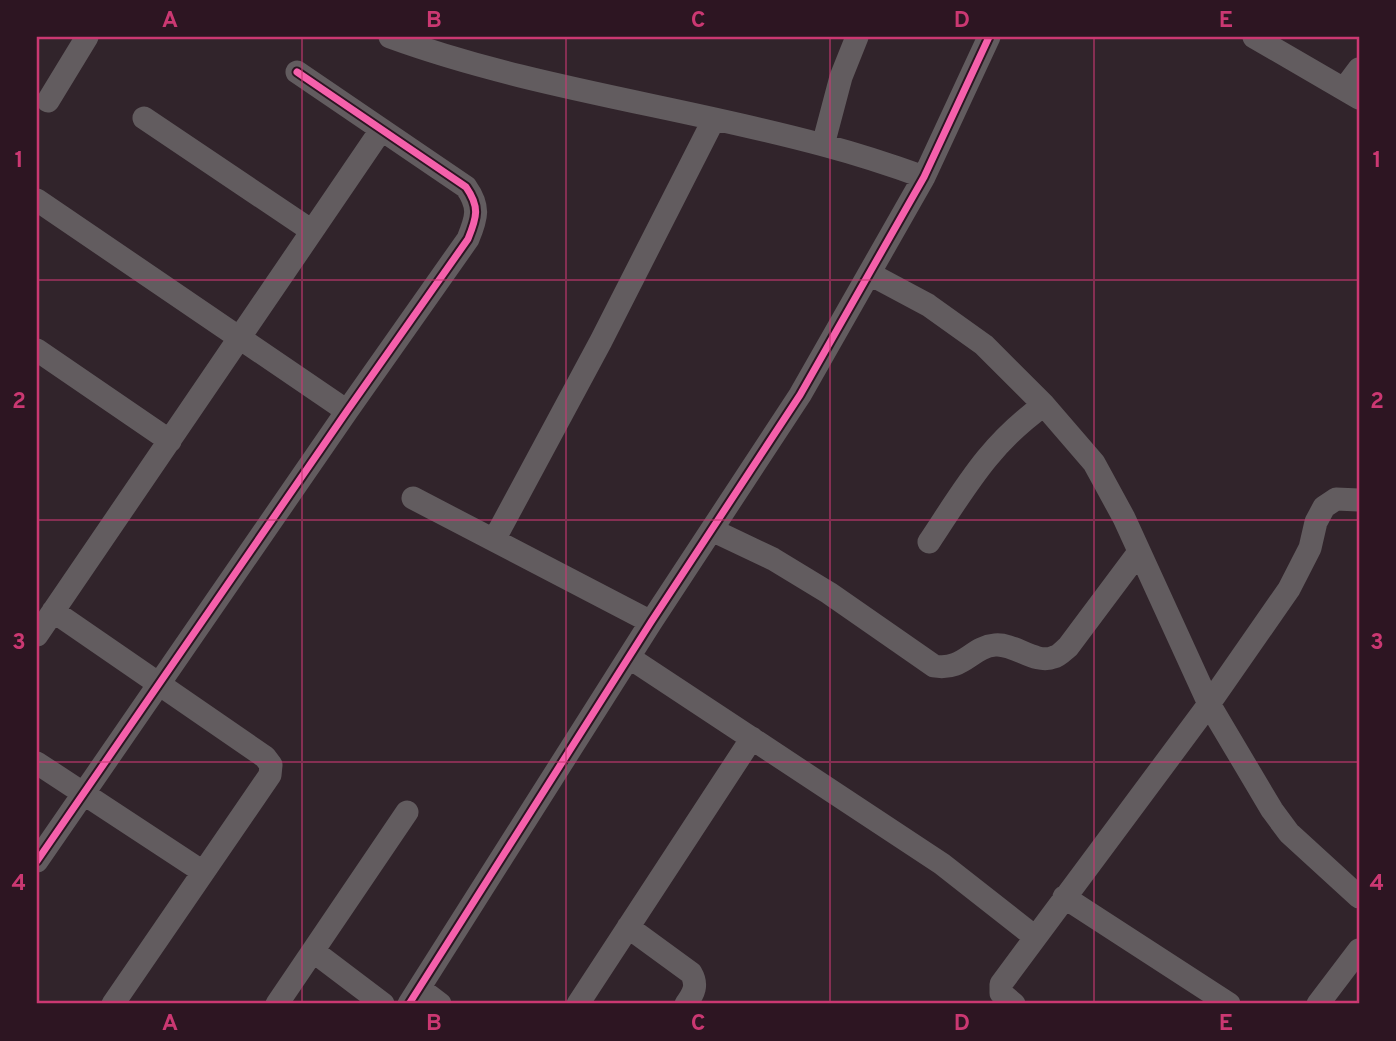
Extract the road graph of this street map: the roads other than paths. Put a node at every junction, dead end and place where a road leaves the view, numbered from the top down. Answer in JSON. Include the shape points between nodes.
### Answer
{"nodes":[{"id":1,"x":87,"y":37,"type":"edge"},
{"id":2,"x":390,"y":37,"type":"edge"},
{"id":3,"x":857,"y":37,"type":"edge"},
{"id":4,"x":989,"y":37,"type":"edge"},
{"id":5,"x":1254,"y":37,"type":"edge"},
{"id":6,"x":1359,"y":69,"type":"edge"},
{"id":7,"x":297,"y":72,"type":"dead end"},
{"id":8,"x":1352,"y":94,"type":"edge"},
{"id":9,"x":48,"y":101,"type":"dead end"},
{"id":10,"x":144,"y":117,"type":"dead end"},
{"id":11,"x":714,"y":119,"type":"junction"},
{"id":12,"x":382,"y":130,"type":"junction"},
{"id":13,"x":824,"y":145,"type":"junction"},
{"id":14,"x":924,"y":177,"type":"junction"},
{"id":15,"x":37,"y":200,"type":"edge"},
{"id":16,"x":312,"y":231,"type":"junction"},
{"id":17,"x":870,"y":274,"type":"junction"},
{"id":18,"x":239,"y":338,"type":"junction"},
{"id":19,"x":37,"y":350,"type":"edge"},
{"id":20,"x":1044,"y":405,"type":"junction"},
{"id":21,"x":347,"y":411,"type":"junction"},
{"id":22,"x":170,"y":441,"type":"junction"},
{"id":23,"x":413,"y":498,"type":"dead end"},
{"id":24,"x":1359,"y":500,"type":"edge"},
{"id":25,"x":712,"y":530,"type":"junction"},
{"id":26,"x":494,"y":540,"type":"junction"},
{"id":27,"x":929,"y":542,"type":"dead end"},
{"id":28,"x":1139,"y":552,"type":"junction"},
{"id":29,"x":53,"y":611,"type":"junction"},
{"id":30,"x":651,"y":622,"type":"junction"},
{"id":31,"x":37,"y":635,"type":"edge"},
{"id":32,"x":630,"y":658,"type":"junction"},
{"id":33,"x":159,"y":683,"type":"junction"},
{"id":34,"x":1209,"y":704,"type":"junction"},
{"id":35,"x":752,"y":738,"type":"junction"},
{"id":36,"x":37,"y":763,"type":"edge"},
{"id":37,"x":83,"y":793,"type":"junction"},
{"id":38,"x":407,"y":812,"type":"dead end"},
{"id":39,"x":37,"y":861,"type":"edge"},
{"id":40,"x":203,"y":872,"type":"junction"},
{"id":41,"x":1064,"y":897,"type":"junction"},
{"id":42,"x":1359,"y":897,"type":"edge"},
{"id":43,"x":628,"y":927,"type":"junction"},
{"id":44,"x":1035,"y":937,"type":"junction"},
{"id":45,"x":1359,"y":950,"type":"edge"},
{"id":46,"x":313,"y":951,"type":"junction"},
{"id":47,"x":414,"y":996,"type":"edge"},
{"id":48,"x":113,"y":1004,"type":"edge"},
{"id":49,"x":277,"y":1004,"type":"edge"},
{"id":50,"x":383,"y":1004,"type":"edge"},
{"id":51,"x":440,"y":1004,"type":"edge"},
{"id":52,"x":578,"y":1004,"type":"edge"},
{"id":53,"x":686,"y":1004,"type":"edge"},
{"id":54,"x":1014,"y":1004,"type":"edge"},
{"id":55,"x":1229,"y":1004,"type":"edge"},
{"id":56,"x":1318,"y":1004,"type":"edge"}],
"edges":[{"from":1,"to":9,"type":"street"},
{"from":2,"to":11,"type":"street","via":[[529,78]]},
{"from":3,"to":13,"type":"street","via":[[841,77]]},
{"from":4,"to":14,"type":"street"},
{"from":5,"to":8,"type":"street"},
{"from":6,"to":8,"type":"street"},
{"from":7,"to":12,"type":"street"},
{"from":10,"to":16,"type":"street"},
{"from":11,"to":13,"type":"street"},
{"from":11,"to":26,"type":"street"},
{"from":12,"to":16,"type":"street"},
{"from":12,"to":21,"type":"street","via":[[466,187],[475,201],[475,221],[468,239]]},
{"from":13,"to":14,"type":"street"},
{"from":14,"to":17,"type":"street"},
{"from":15,"to":18,"type":"street"},
{"from":16,"to":18,"type":"street"},
{"from":17,"to":20,"type":"street","via":[[928,305],[984,345]]},
{"from":17,"to":25,"type":"street","via":[[800,395]]},
{"from":18,"to":21,"type":"street"},
{"from":18,"to":22,"type":"street"},
{"from":19,"to":22,"type":"street"},
{"from":20,"to":27,"type":"street","via":[[986,457]]},
{"from":20,"to":28,"type":"street","via":[[1094,463]]},
{"from":21,"to":33,"type":"street"},
{"from":22,"to":29,"type":"street"},
{"from":23,"to":26,"type":"street"},
{"from":24,"to":34,"type":"street","via":[[1336,499],[1324,507],[1301,570]]},
{"from":25,"to":28,"type":"street","via":[[773,559],[934,666],[947,668],[993,645],[1054,658],[1068,647]]},
{"from":25,"to":30,"type":"street"},
{"from":26,"to":30,"type":"street"},
{"from":28,"to":34,"type":"street"},
{"from":29,"to":31,"type":"street"},
{"from":29,"to":33,"type":"street"},
{"from":30,"to":32,"type":"street"},
{"from":32,"to":35,"type":"street"},
{"from":32,"to":47,"type":"street"},
{"from":33,"to":37,"type":"street"},
{"from":33,"to":40,"type":"street","via":[[271,765],[270,775]]},
{"from":34,"to":41,"type":"street"},
{"from":34,"to":42,"type":"street","via":[[1289,833]]},
{"from":35,"to":43,"type":"street"},
{"from":35,"to":44,"type":"street","via":[[942,864]]},
{"from":36,"to":37,"type":"street"},
{"from":37,"to":39,"type":"street"},
{"from":37,"to":40,"type":"street"},
{"from":38,"to":46,"type":"street"},
{"from":40,"to":48,"type":"street"},
{"from":41,"to":44,"type":"street"},
{"from":41,"to":55,"type":"street"},
{"from":43,"to":52,"type":"street"},
{"from":43,"to":53,"type":"street","via":[[691,972],[694,994]]},
{"from":44,"to":54,"type":"street","via":[[1001,984],[1001,993]]},
{"from":45,"to":56,"type":"street"},
{"from":46,"to":49,"type":"street"},
{"from":46,"to":50,"type":"street"},
{"from":47,"to":51,"type":"street"}]}
